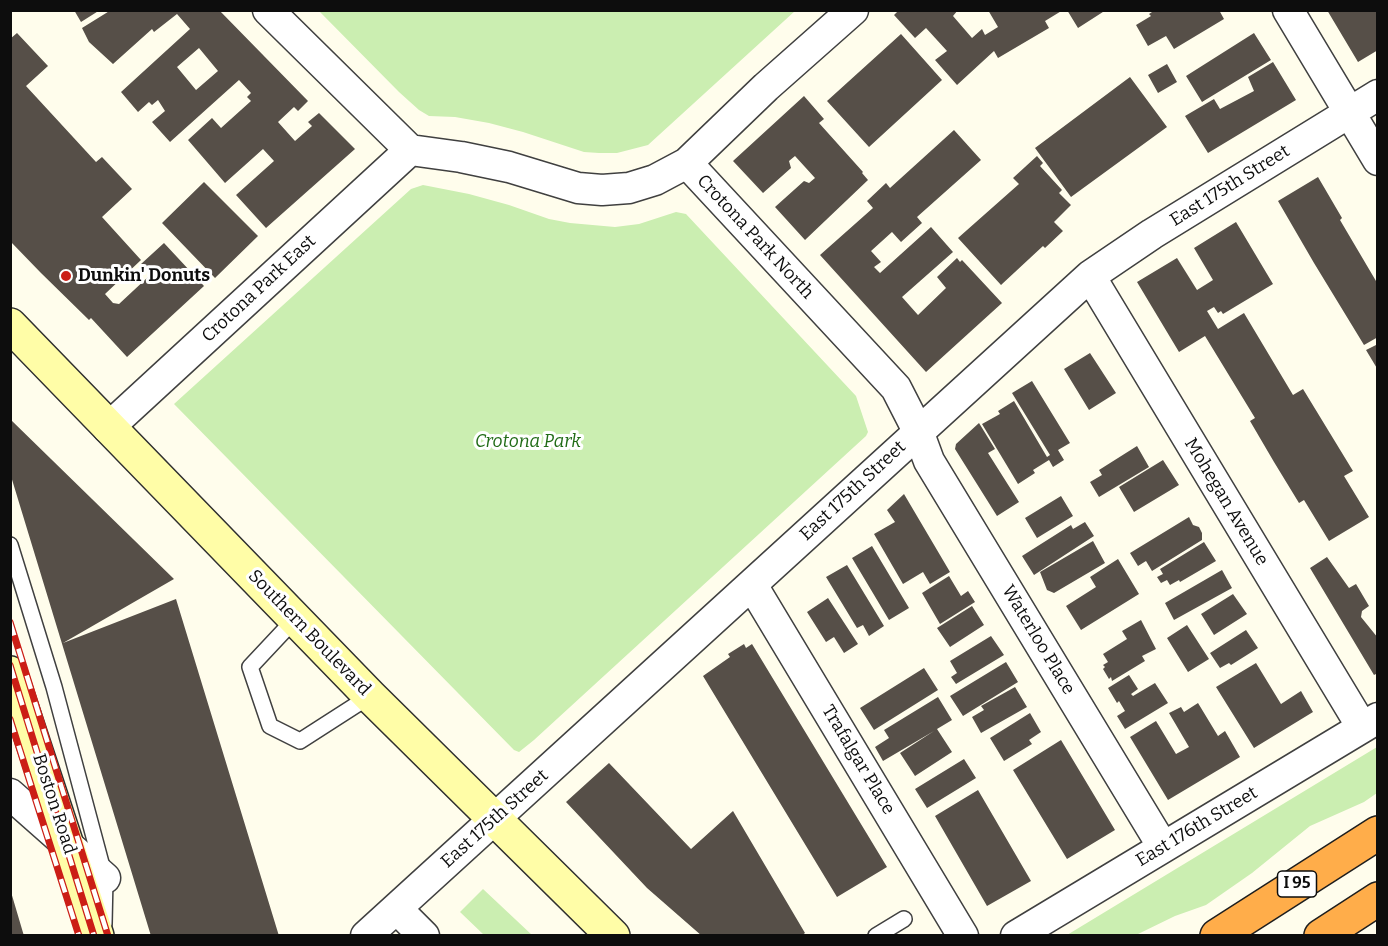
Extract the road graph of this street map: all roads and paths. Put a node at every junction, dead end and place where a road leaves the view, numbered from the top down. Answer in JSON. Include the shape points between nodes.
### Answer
{"nodes":[{"id":1,"x":268,"y":10,"type":"edge"},
{"id":2,"x":853,"y":10,"type":"edge"},
{"id":3,"x":1288,"y":10,"type":"edge"},
{"id":4,"x":1377,"y":95,"type":"edge"},
{"id":5,"x":1349,"y":112,"type":"junction"},
{"id":6,"x":410,"y":150,"type":"junction"},
{"id":7,"x":1377,"y":160,"type":"edge"},
{"id":8,"x":687,"y":163,"type":"junction"},
{"id":9,"x":1090,"y":276,"type":"junction"},
{"id":10,"x":10,"y":325,"type":"edge"},
{"id":11,"x":108,"y":428,"type":"junction"},
{"id":12,"x":918,"y":431,"type":"junction"},
{"id":13,"x":10,"y":545,"type":"edge"},
{"id":14,"x":752,"y":585,"type":"junction"},
{"id":15,"x":295,"y":619,"type":"junction"},
{"id":16,"x":10,"y":673,"type":"edge"},
{"id":17,"x":370,"y":696,"type":"junction"},
{"id":18,"x":1370,"y":723,"type":"edge"},
{"id":19,"x":10,"y":794,"type":"edge"},
{"id":20,"x":495,"y":819,"type":"junction"},
{"id":21,"x":1377,"y":832,"type":"edge"},
{"id":22,"x":68,"y":847,"type":"junction"},
{"id":23,"x":1163,"y":847,"type":"junction"},
{"id":24,"x":105,"y":878,"type":"junction"},
{"id":25,"x":1377,"y":899,"type":"edge"},
{"id":26,"x":397,"y":909,"type":"junction"},
{"id":27,"x":904,"y":919,"type":"dead end"},
{"id":28,"x":97,"y":936,"type":"edge"},
{"id":29,"x":103,"y":936,"type":"edge"},
{"id":30,"x":366,"y":936,"type":"edge"},
{"id":31,"x":424,"y":936,"type":"edge"},
{"id":32,"x":613,"y":936,"type":"edge"},
{"id":33,"x":876,"y":936,"type":"edge"},
{"id":34,"x":963,"y":936,"type":"edge"},
{"id":35,"x":1016,"y":936,"type":"edge"},
{"id":36,"x":1217,"y":936,"type":"edge"},
{"id":37,"x":1321,"y":936,"type":"edge"}],
"edges":[{"from":1,"to":6,"type":"street"},
{"from":2,"to":8,"type":"street","name":"Crotona Park North"},
{"from":3,"to":5,"type":"street"},
{"from":4,"to":5,"type":"street","name":"East 175th Street"},
{"from":5,"to":7,"type":"street"},
{"from":5,"to":9,"type":"street","name":"East 175th Street"},
{"from":6,"to":8,"type":"street","via":[[509,167],[578,188],[602,190],[629,188]]},
{"from":6,"to":11,"type":"street","name":"Crotona Park East"},
{"from":8,"to":12,"type":"street","name":"Crotona Park North","via":[[896,388]]},
{"from":9,"to":12,"type":"street","name":"East 175th Street"},
{"from":9,"to":18,"type":"street","name":"Mohegan Avenue"},
{"from":10,"to":11,"type":"main road","name":"Southern Boulevard"},
{"from":11,"to":15,"type":"main road","name":"Southern Boulevard"},
{"from":12,"to":14,"type":"street","name":"East 175th Street"},
{"from":12,"to":23,"type":"street","name":"Waterloo Place","via":[[929,461]]},
{"from":13,"to":24,"type":"lane","via":[[54,687]]},
{"from":14,"to":20,"type":"street","name":"East 175th Street"},
{"from":14,"to":34,"type":"street","name":"Trafalgar Place"},
{"from":15,"to":17,"type":"main road","name":"Southern Boulevard"},
{"from":15,"to":17,"type":"lane","via":[[250,667],[270,726],[300,741]]},
{"from":16,"to":22,"type":"main road","name":"Boston Road"},
{"from":17,"to":20,"type":"main road","name":"Southern Boulevard"},
{"from":18,"to":23,"type":"street","name":"East 176th Street"},
{"from":19,"to":22,"type":"street"},
{"from":20,"to":26,"type":"street","name":"East 175th Street"},
{"from":20,"to":32,"type":"main road","name":"Southern Boulevard"},
{"from":21,"to":36,"type":"highway","number":"I 95"},
{"from":22,"to":24,"type":"street"},
{"from":22,"to":28,"type":"main road","name":"Boston Road"},
{"from":23,"to":35,"type":"street","name":"East 176th Street"},
{"from":24,"to":29,"type":"lane"},
{"from":25,"to":37,"type":"highway"},
{"from":26,"to":30,"type":"street","name":"East 175th Street"},
{"from":26,"to":31,"type":"street"},
{"from":27,"to":33,"type":"lane"}]}
